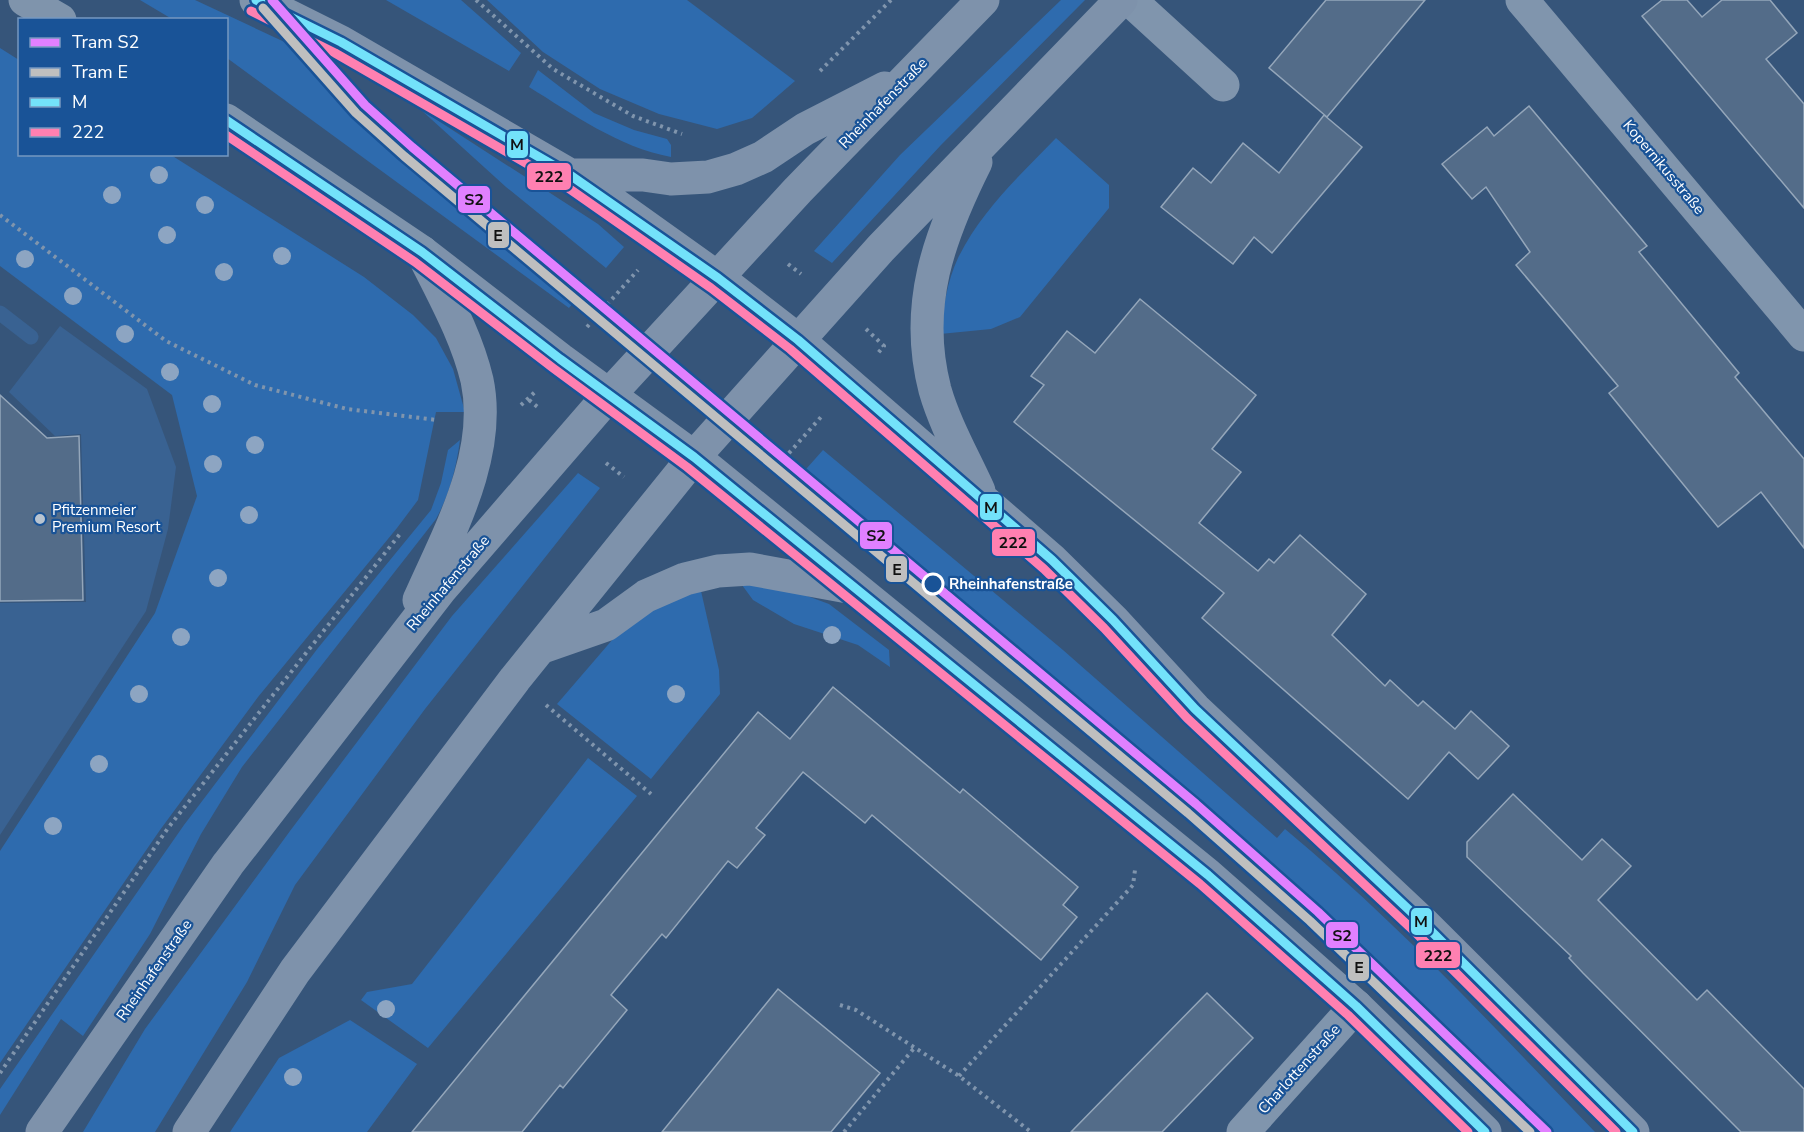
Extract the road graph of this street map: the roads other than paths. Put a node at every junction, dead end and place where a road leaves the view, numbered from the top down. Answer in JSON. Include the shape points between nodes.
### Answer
{"nodes":[{"id":1,"x":25,"y":0,"type":"edge"},
{"id":2,"x":983,"y":0,"type":"edge"},
{"id":3,"x":1121,"y":0,"type":"edge"},
{"id":4,"x":1130,"y":0,"type":"edge"},
{"id":5,"x":1522,"y":0,"type":"edge"},
{"id":6,"x":270,"y":7,"type":"edge"},
{"id":7,"x":56,"y":18,"type":"edge"},
{"id":8,"x":908,"y":76,"type":"junction"},
{"id":9,"x":1223,"y":85,"type":"dead end"},
{"id":10,"x":228,"y":121,"type":"edge"},
{"id":11,"x":990,"y":133,"type":"junction"},
{"id":12,"x":570,"y":175,"type":"junction"},
{"id":13,"x":422,"y":252,"type":"junction"},
{"id":14,"x":718,"y":278,"type":"junction"},
{"id":15,"x":1804,"y":335,"type":"edge"},
{"id":16,"x":798,"y":340,"type":"junction"},
{"id":17,"x":609,"y":395,"type":"junction"},
{"id":18,"x":694,"y":457,"type":"junction"},
{"id":19,"x":982,"y":498,"type":"junction"},
{"id":20,"x":855,"y":589,"type":"junction"},
{"id":21,"x":401,"y":640,"type":"junction"},
{"id":22,"x":540,"y":648,"type":"junction"},
{"id":23,"x":1356,"y":1006,"type":"junction"},
{"id":24,"x":42,"y":1132,"type":"edge"},
{"id":25,"x":189,"y":1132,"type":"edge"},
{"id":26,"x":1243,"y":1132,"type":"edge"},
{"id":27,"x":1485,"y":1132,"type":"edge"},
{"id":28,"x":1633,"y":1132,"type":"edge"}],
"edges":[{"from":1,"to":7,"type":"highway"},
{"from":2,"to":8,"type":"main road","name":"Rheinhafenstraße"},
{"from":3,"to":11,"type":"main road"},
{"from":4,"to":9,"type":"street"},
{"from":5,"to":15,"type":"street","name":"Kopernikusstraße"},
{"from":6,"to":12,"type":"main road","via":[[341,42]]},
{"from":8,"to":12,"type":"main road","via":[[736,169],[708,177]]},
{"from":8,"to":14,"type":"main road","name":"Rheinhafenstraße"},
{"from":10,"to":13,"type":"highway"},
{"from":11,"to":16,"type":"main road"},
{"from":11,"to":19,"type":"main road","via":[[956,201],[928,291],[935,390]]},
{"from":12,"to":14,"type":"main road"},
{"from":13,"to":17,"type":"main road"},
{"from":13,"to":21,"type":"main road","via":[[459,325],[477,381],[480,418],[474,459],[455,518]]},
{"from":14,"to":16,"type":"main road"},
{"from":14,"to":17,"type":"main road","name":"Rheinhafenstraße"},
{"from":16,"to":18,"type":"main road"},
{"from":16,"to":19,"type":"main road"},
{"from":17,"to":18,"type":"main road"},
{"from":17,"to":21,"type":"main road","name":"Rheinhafenstraße"},
{"from":18,"to":20,"type":"main road"},
{"from":18,"to":22,"type":"main road"},
{"from":19,"to":28,"type":"main road","via":[[1113,620],[1195,709],[1423,923]]},
{"from":20,"to":22,"type":"main road","via":[[750,569],[718,571],[685,579],[646,596],[606,625]]},
{"from":20,"to":23,"type":"main road","via":[[1208,875]]},
{"from":21,"to":24,"type":"main road","name":"Rheinhafenstraße","via":[[228,864]]},
{"from":22,"to":25,"type":"main road","via":[[295,971]]},
{"from":23,"to":26,"type":"street","name":"Charlottenstraße"},
{"from":23,"to":27,"type":"main road"}]}
